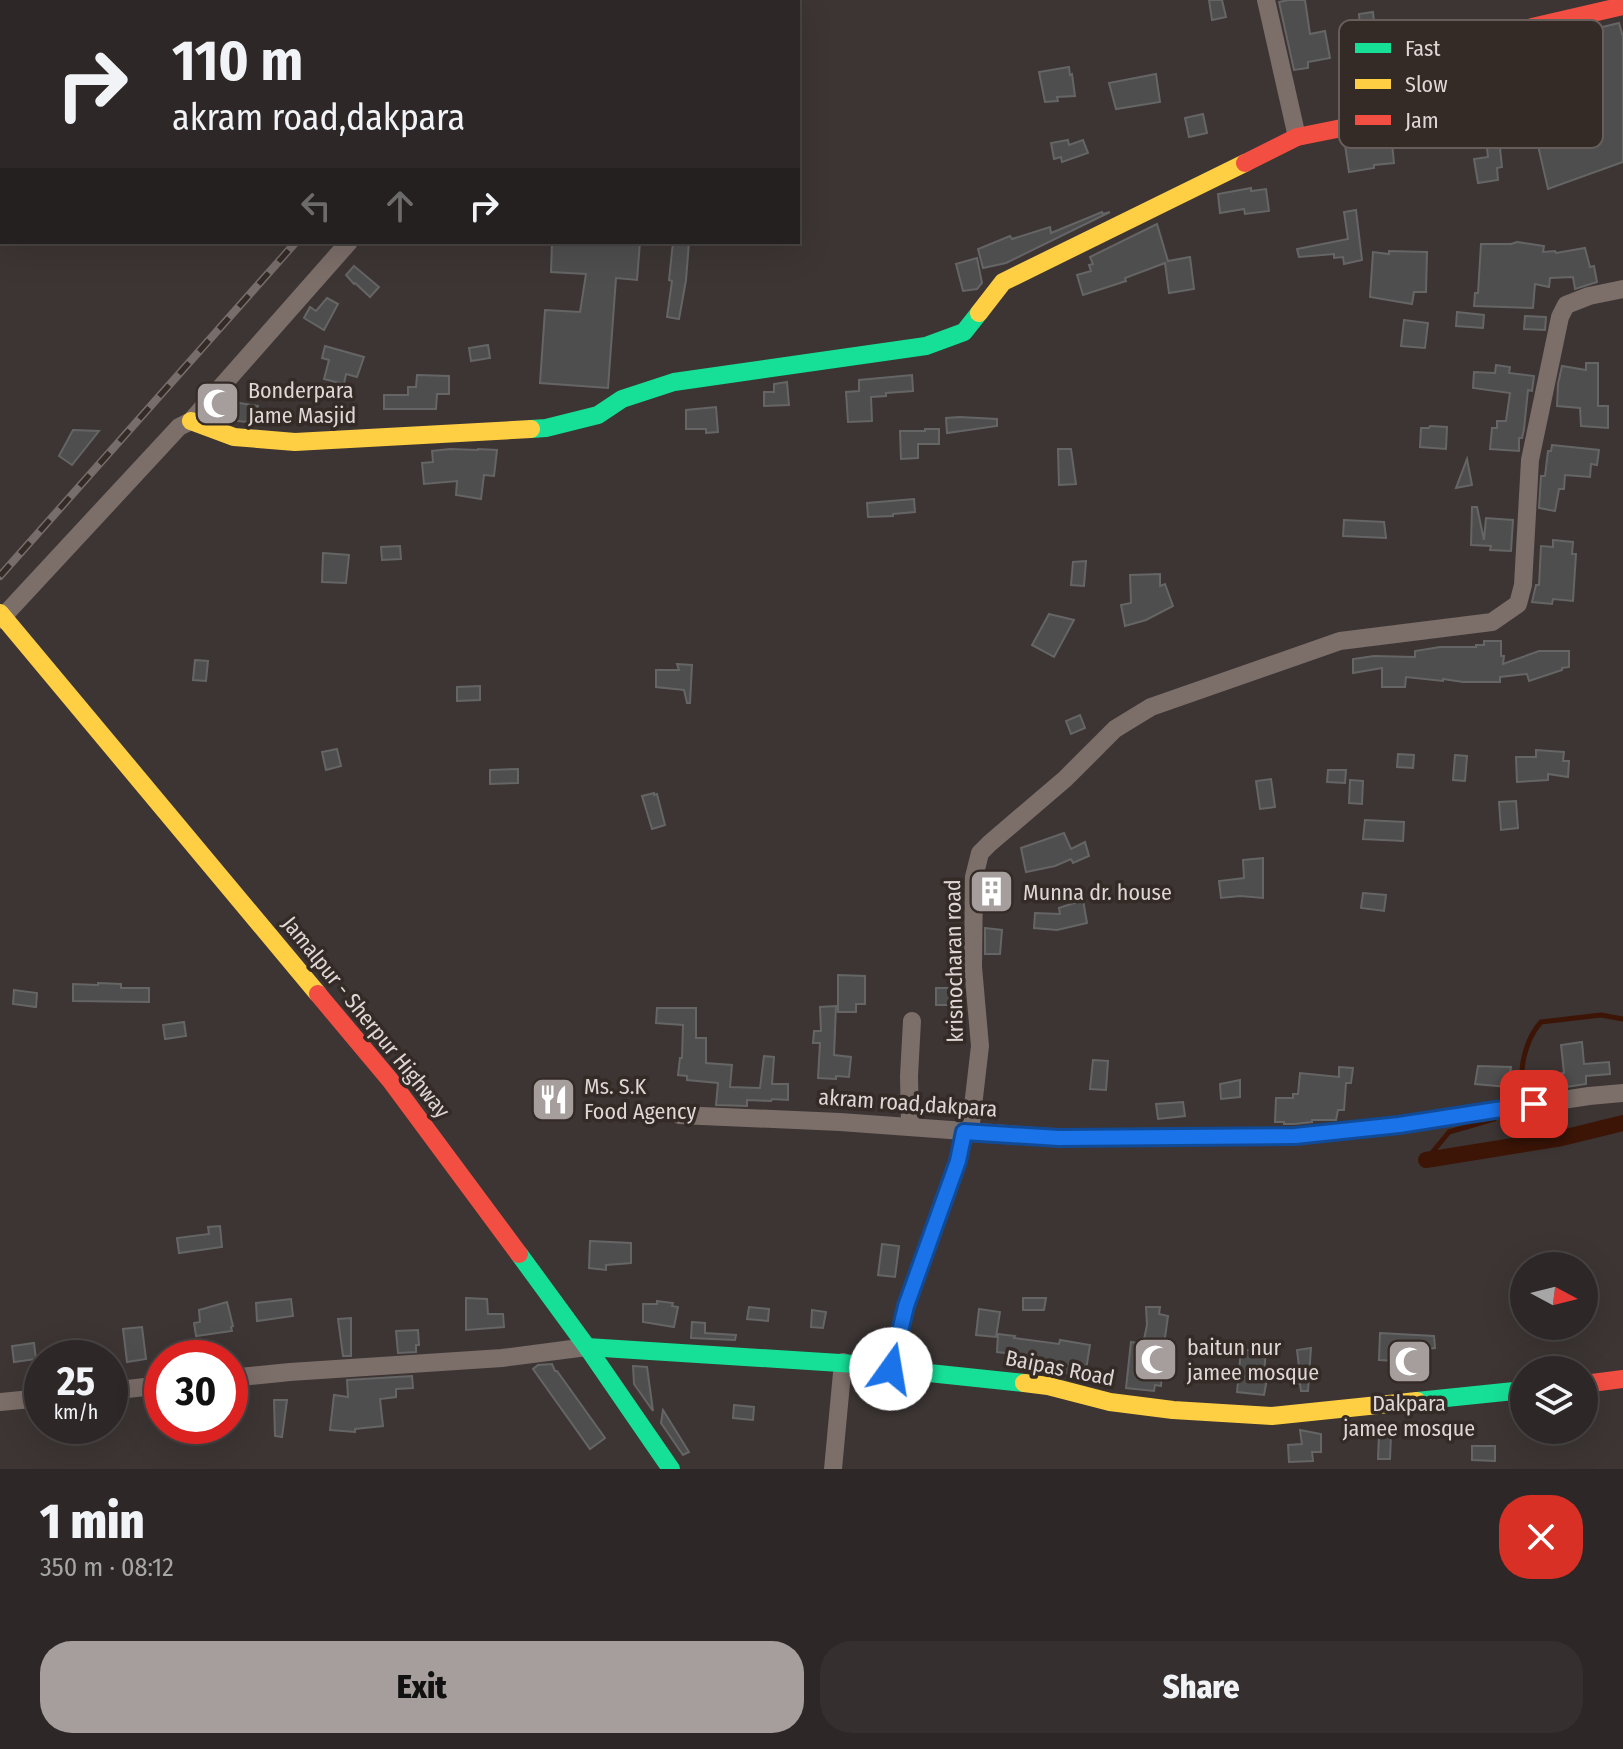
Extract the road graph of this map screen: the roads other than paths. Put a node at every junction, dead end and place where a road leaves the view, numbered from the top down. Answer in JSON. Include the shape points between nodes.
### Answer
{"nodes":[{"id":1,"x":1266,"y":0,"type":"edge"},
{"id":2,"x":1623,"y":6,"type":"edge"},
{"id":3,"x":1562,"y":20,"type":"edge"},
{"id":4,"x":1339,"y":129,"type":"edge"},
{"id":5,"x":1297,"y":137,"type":"junction"},
{"id":6,"x":347,"y":244,"type":"edge"},
{"id":7,"x":1623,"y":289,"type":"edge"},
{"id":8,"x":191,"y":421,"type":"junction"},
{"id":9,"x":1,"y":617,"type":"edge"},
{"id":10,"x":912,"y":1021,"type":"dead end"},
{"id":11,"x":1623,"y":1093,"type":"edge"},
{"id":12,"x":679,"y":1115,"type":"dead end"},
{"id":13,"x":910,"y":1127,"type":"junction"},
{"id":14,"x":967,"y":1132,"type":"junction"},
{"id":15,"x":587,"y":1347,"type":"junction"},
{"id":16,"x":843,"y":1362,"type":"junction"},
{"id":17,"x":891,"y":1369,"type":"junction"},
{"id":18,"x":248,"y":1376,"type":"edge"},
{"id":19,"x":1623,"y":1379,"type":"edge"},
{"id":20,"x":1598,"y":1382,"type":"edge"},
{"id":21,"x":1510,"y":1391,"type":"edge"},
{"id":22,"x":24,"y":1400,"type":"edge"},
{"id":23,"x":0,"y":1402,"type":"edge"},
{"id":24,"x":671,"y":1469,"type":"edge"},
{"id":25,"x":833,"y":1469,"type":"edge"}],
"edges":[{"from":1,"to":5,"type":"street"},
{"from":2,"to":3,"type":"street"},
{"from":4,"to":5,"type":"street"},
{"from":5,"to":8,"type":"street","via":[[1003,282],[964,332],[926,346],[674,382],[622,399],[598,415],[546,428],[295,442],[234,437]]},
{"from":6,"to":8,"type":"street"},
{"from":7,"to":14,"type":"street","name":"krisnocharan road","via":[[1566,305],[1560,317],[1530,460],[1518,604],[1492,622],[1340,641],[1151,707],[1115,729],[980,853],[974,877],[973,967],[980,1046]]},
{"from":8,"to":9,"type":"street","via":[[179,427]]},
{"from":9,"to":15,"type":"street","name":"Jamalpur - Sherpur Highway","via":[[390,1080]]},
{"from":10,"to":13,"type":"street"},
{"from":11,"to":14,"type":"street","name":"akram road,dakpara","via":[[1295,1136],[1047,1137]]},
{"from":12,"to":13,"type":"street","name":"akram road,dakpara"},
{"from":13,"to":14,"type":"street","name":"akram road,dakpara"},
{"from":14,"to":17,"type":"street","name":"krisnocharan road","via":[[906,1306]]},
{"from":15,"to":16,"type":"street","name":"Baipas Road"},
{"from":15,"to":18,"type":"street"},
{"from":15,"to":24,"type":"street","name":"Jamalpur - Sherpur Highway"},
{"from":16,"to":17,"type":"street","name":"Baipas Road"},
{"from":16,"to":25,"type":"street"},
{"from":17,"to":21,"type":"street","name":"Baipas Road","via":[[1048,1386],[1110,1402],[1173,1410],[1272,1416]]},
{"from":19,"to":20,"type":"street"},
{"from":22,"to":23,"type":"street"}]}
